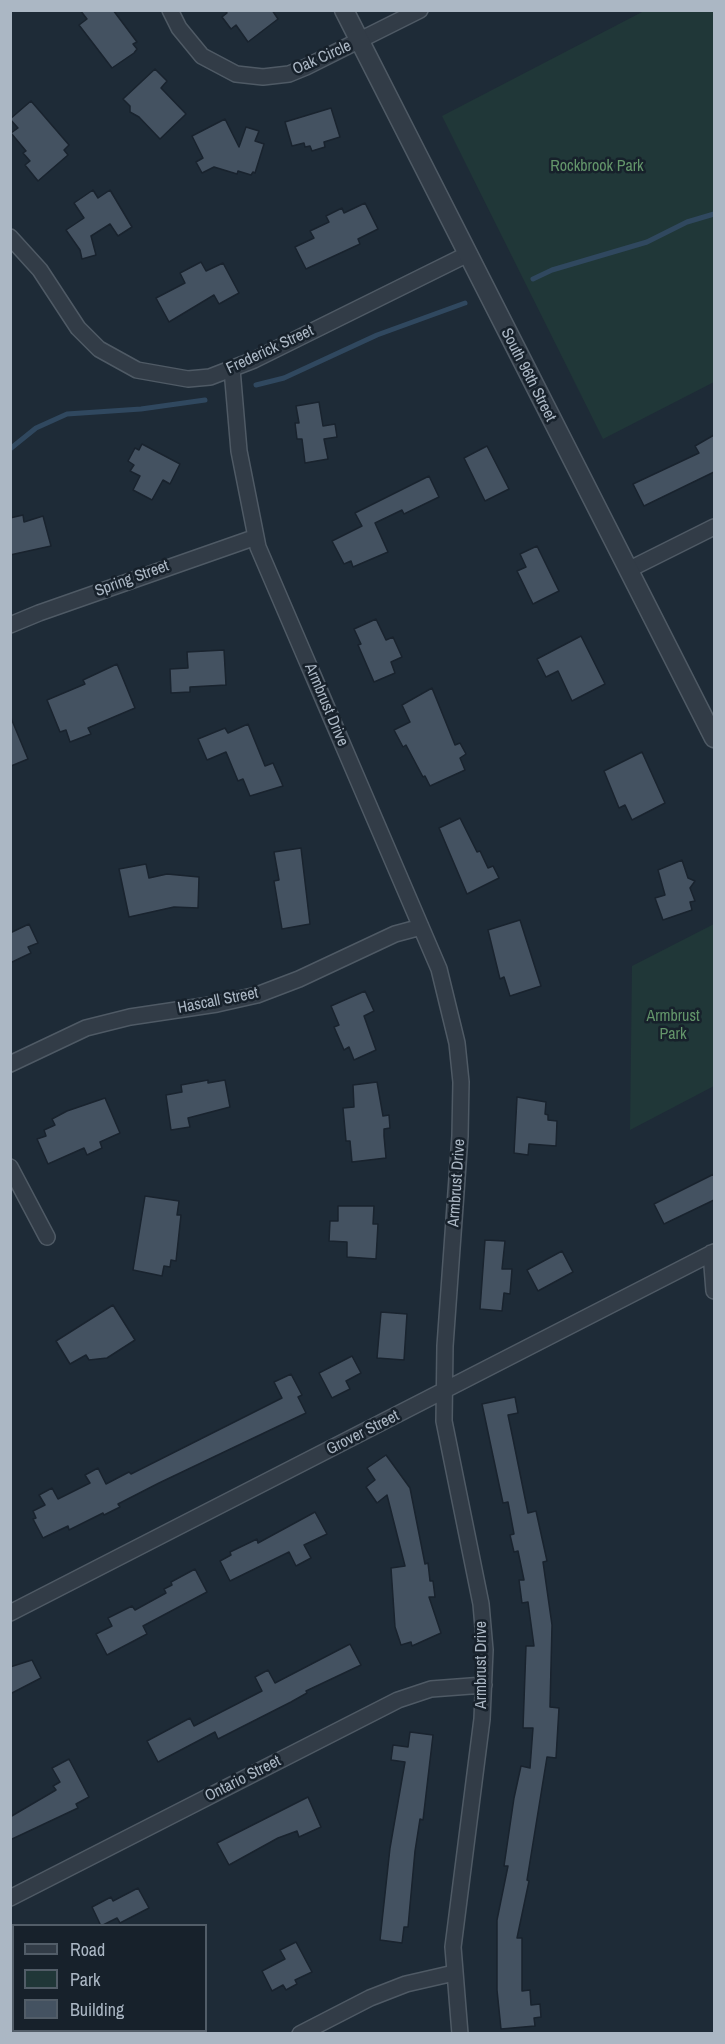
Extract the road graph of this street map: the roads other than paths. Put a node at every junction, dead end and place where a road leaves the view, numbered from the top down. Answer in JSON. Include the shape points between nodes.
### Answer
{"nodes":[{"id":1,"x":170,"y":10,"type":"edge"},
{"id":2,"x":344,"y":10,"type":"edge"},
{"id":3,"x":420,"y":10,"type":"edge"},
{"id":4,"x":359,"y":41,"type":"junction"},
{"id":5,"x":10,"y":237,"type":"edge"},
{"id":6,"x":466,"y":255,"type":"junction"},
{"id":7,"x":232,"y":369,"type":"junction"},
{"id":8,"x":714,"y":527,"type":"edge"},
{"id":9,"x":256,"y":537,"type":"junction"},
{"id":10,"x":630,"y":569,"type":"junction"},
{"id":11,"x":10,"y":625,"type":"edge"},
{"id":12,"x":714,"y":738,"type":"edge"},
{"id":13,"x":421,"y":927,"type":"junction"},
{"id":14,"x":10,"y":1064,"type":"edge"},
{"id":15,"x":10,"y":1167,"type":"edge"},
{"id":16,"x":47,"y":1237,"type":"dead end"},
{"id":17,"x":713,"y":1253,"type":"edge"},
{"id":18,"x":714,"y":1292,"type":"edge"},
{"id":19,"x":444,"y":1389,"type":"junction"},
{"id":20,"x":10,"y":1613,"type":"edge"},
{"id":21,"x":484,"y":1685,"type":"junction"},
{"id":22,"x":10,"y":1898,"type":"edge"},
{"id":23,"x":454,"y":1973,"type":"junction"},
{"id":24,"x":300,"y":2034,"type":"edge"},
{"id":25,"x":460,"y":2034,"type":"edge"}],
"edges":[{"from":1,"to":4,"type":"street","name":"Oak Circle","via":[[202,56],[222,68],[248,76],[289,74]]},
{"from":2,"to":4,"type":"street","name":"South 96th Street"},
{"from":3,"to":4,"type":"street","name":"Oak Circle"},
{"from":4,"to":6,"type":"street","name":"South 96th Street"},
{"from":5,"to":7,"type":"street","name":"Frederick Street","via":[[52,284],[78,328],[99,349],[121,363],[170,378],[210,377]]},
{"from":6,"to":7,"type":"street","name":"Frederick Street"},
{"from":6,"to":10,"type":"street","name":"South 96th Street"},
{"from":7,"to":9,"type":"street","name":"Armbrust Drive","via":[[239,451]]},
{"from":8,"to":10,"type":"street"},
{"from":9,"to":11,"type":"street","name":"Spring Street"},
{"from":9,"to":13,"type":"street","name":"Armbrust Drive"},
{"from":10,"to":12,"type":"street","name":"South 96th Street"},
{"from":13,"to":14,"type":"street","name":"Hascall Street","via":[[395,934],[257,995],[86,1028]]},
{"from":13,"to":19,"type":"street","name":"Armbrust Drive","via":[[450,1004],[461,1082]]},
{"from":15,"to":16,"type":"street"},
{"from":17,"to":18,"type":"street"},
{"from":17,"to":19,"type":"street","name":"Grover Street"},
{"from":19,"to":20,"type":"street","name":"Grover Street"},
{"from":19,"to":21,"type":"street","name":"Armbrust Drive","via":[[444,1421],[481,1604]]},
{"from":21,"to":22,"type":"street","name":"Ontario Street","via":[[431,1689],[398,1700]]},
{"from":21,"to":23,"type":"street","name":"Armbrust Drive","via":[[453,1947]]},
{"from":23,"to":24,"type":"street","via":[[406,1984],[370,1998]]},
{"from":23,"to":25,"type":"street","name":"Armbrust Drive"}]}
